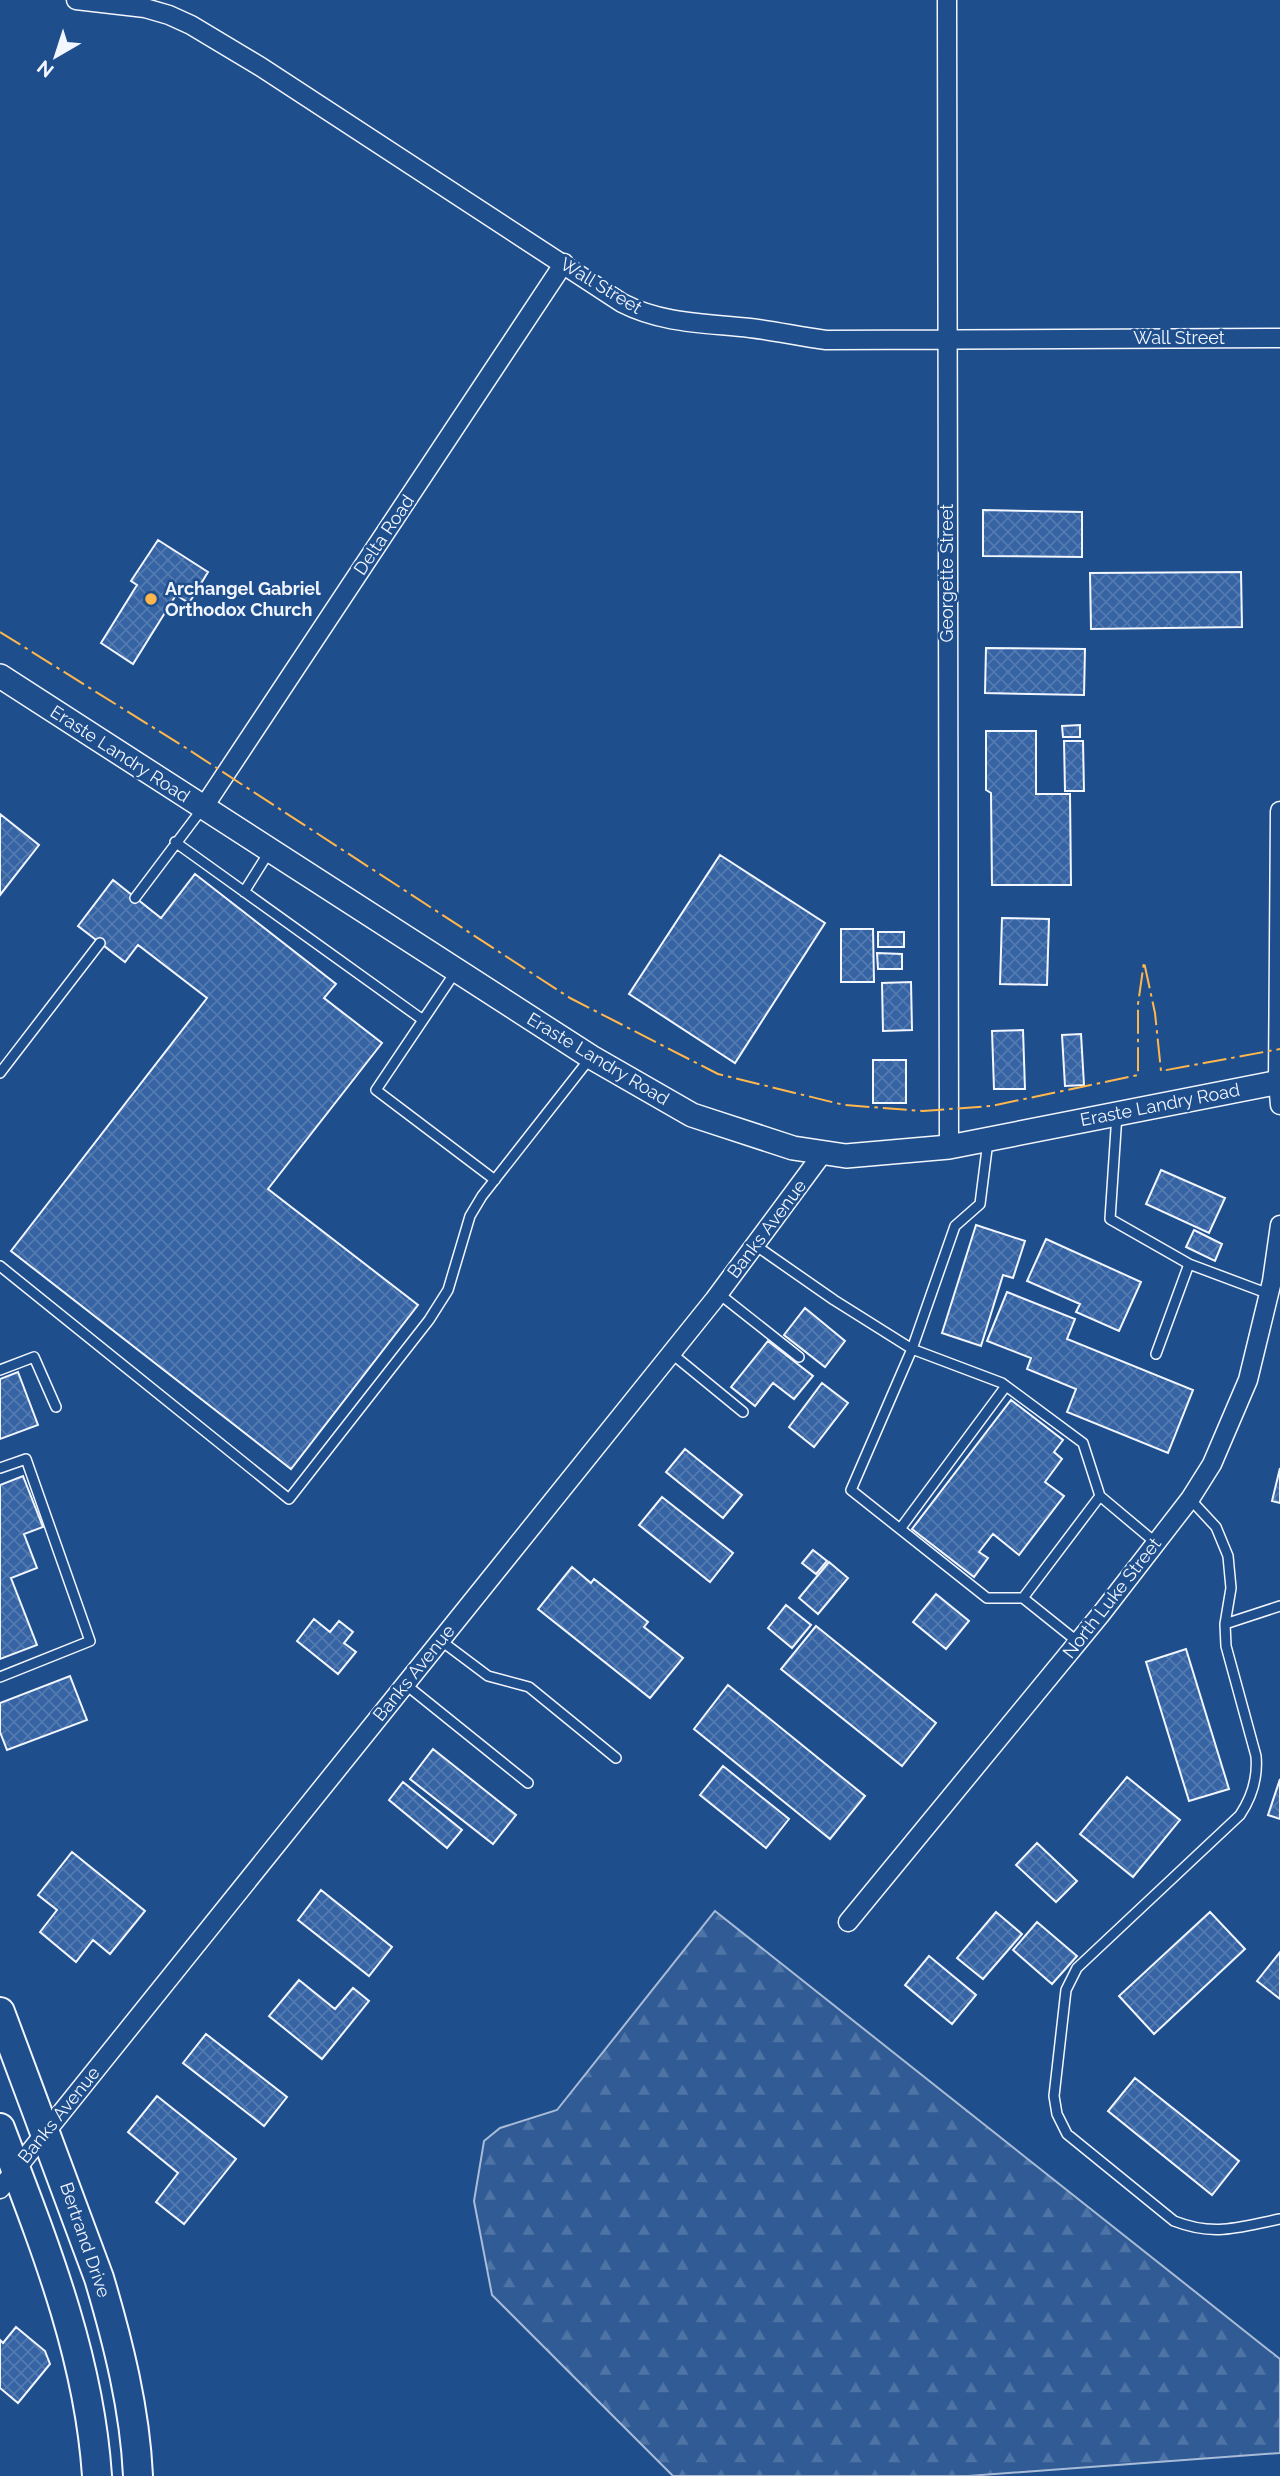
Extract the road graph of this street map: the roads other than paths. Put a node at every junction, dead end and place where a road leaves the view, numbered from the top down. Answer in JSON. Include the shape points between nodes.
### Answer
{"nodes":[{"id":1,"x":76,"y":0,"type":"edge"},
{"id":2,"x":947,"y":0,"type":"edge"},
{"id":3,"x":564,"y":263,"type":"junction"},
{"id":4,"x":947,"y":338,"type":"junction"},
{"id":5,"x":1280,"y":338,"type":"edge"},
{"id":6,"x":0,"y":677,"type":"edge"},
{"id":7,"x":203,"y":807,"type":"junction"},
{"id":8,"x":1280,"y":811,"type":"edge"},
{"id":9,"x":176,"y":842,"type":"junction"},
{"id":10,"x":270,"y":850,"type":"junction"},
{"id":11,"x":244,"y":892,"type":"junction"},
{"id":12,"x":135,"y":898,"type":"dead end"},
{"id":13,"x":100,"y":943,"type":"dead end"},
{"id":14,"x":457,"y":970,"type":"junction"},
{"id":15,"x":423,"y":1020,"type":"junction"},
{"id":16,"x":591,"y":1057,"type":"junction"},
{"id":17,"x":0,"y":1073,"type":"edge"},
{"id":18,"x":1279,"y":1090,"type":"edge"},
{"id":19,"x":1117,"y":1114,"type":"junction"},
{"id":20,"x":989,"y":1139,"type":"junction"},
{"id":21,"x":949,"y":1147,"type":"junction"},
{"id":22,"x":823,"y":1153,"type":"junction"},
{"id":23,"x":495,"y":1180,"type":"junction"},
{"id":24,"x":1280,"y":1225,"type":"edge"},
{"id":25,"x":755,"y":1245,"type":"junction"},
{"id":26,"x":1189,"y":1264,"type":"junction"},
{"id":27,"x":0,"y":1266,"type":"edge"},
{"id":28,"x":718,"y":1293,"type":"junction"},
{"id":29,"x":1269,"y":1294,"type":"junction"},
{"id":30,"x":912,"y":1349,"type":"junction"},
{"id":31,"x":671,"y":1353,"type":"junction"},
{"id":32,"x":1156,"y":1354,"type":"dead end"},
{"id":33,"x":799,"y":1357,"type":"dead end"},
{"id":34,"x":0,"y":1370,"type":"edge"},
{"id":35,"x":1006,"y":1386,"type":"junction"},
{"id":36,"x":56,"y":1407,"type":"dead end"},
{"id":37,"x":743,"y":1412,"type":"dead end"},
{"id":38,"x":0,"y":1468,"type":"edge"},
{"id":39,"x":1100,"y":1496,"type":"junction"},
{"id":40,"x":1190,"y":1499,"type":"junction"},
{"id":41,"x":900,"y":1529,"type":"junction"},
{"id":42,"x":1156,"y":1543,"type":"junction"},
{"id":43,"x":1023,"y":1598,"type":"junction"},
{"id":44,"x":1280,"y":1606,"type":"edge"},
{"id":45,"x":1225,"y":1624,"type":"junction"},
{"id":46,"x":440,"y":1640,"type":"junction"},
{"id":47,"x":1078,"y":1642,"type":"junction"},
{"id":48,"x":0,"y":1676,"type":"edge"},
{"id":49,"x":405,"y":1684,"type":"junction"},
{"id":50,"x":616,"y":1758,"type":"dead end"},
{"id":51,"x":528,"y":1783,"type":"dead end"},
{"id":52,"x":848,"y":1922,"type":"dead end"},
{"id":53,"x":0,"y":2012,"type":"edge"},
{"id":54,"x":0,"y":2128,"type":"edge"},
{"id":55,"x":45,"y":2132,"type":"junction"},
{"id":56,"x":8,"y":2179,"type":"edge"},
{"id":57,"x":1280,"y":2219,"type":"edge"},
{"id":58,"x":97,"y":2476,"type":"edge"},
{"id":59,"x":138,"y":2476,"type":"edge"}],
"edges":[{"from":1,"to":3,"type":"street","name":"Wall Street","via":[[145,8],[191,25]]},
{"from":2,"to":4,"type":"street","name":"Georgette Street"},
{"from":3,"to":4,"type":"street","name":"Wall Street","via":[[629,306],[670,320],[826,340]]},
{"from":3,"to":7,"type":"street","name":"Delta Road"},
{"from":4,"to":5,"type":"street","name":"Wall Street"},
{"from":4,"to":21,"type":"street","name":"Georgette Street"},
{"from":6,"to":7,"type":"street","name":"Eraste Landry Road"},
{"from":7,"to":9,"type":"lane"},
{"from":7,"to":10,"type":"street","name":"Eraste Landry Road"},
{"from":8,"to":18,"type":"street"},
{"from":9,"to":11,"type":"lane"},
{"from":9,"to":12,"type":"lane"},
{"from":10,"to":11,"type":"lane"},
{"from":10,"to":14,"type":"street","name":"Eraste Landry Road"},
{"from":11,"to":15,"type":"lane"},
{"from":13,"to":17,"type":"lane"},
{"from":14,"to":15,"type":"lane"},
{"from":14,"to":16,"type":"street","name":"Eraste Landry Road"},
{"from":15,"to":23,"type":"lane","via":[[376,1090]]},
{"from":16,"to":22,"type":"street","name":"Eraste Landry Road","via":[[692,1115],[793,1148]]},
{"from":16,"to":23,"type":"lane"},
{"from":18,"to":19,"type":"street","name":"Eraste Landry Road"},
{"from":19,"to":20,"type":"street","name":"Eraste Landry Road"},
{"from":19,"to":26,"type":"lane","via":[[1110,1219]]},
{"from":20,"to":21,"type":"street","name":"Eraste Landry Road"},
{"from":20,"to":30,"type":"lane","via":[[980,1204],[955,1226]]},
{"from":21,"to":22,"type":"street","name":"Eraste Landry Road","via":[[867,1155]]},
{"from":22,"to":25,"type":"street","name":"Banks Avenue"},
{"from":23,"to":27,"type":"lane","via":[[470,1216],[448,1290],[429,1320],[289,1499]]},
{"from":24,"to":29,"type":"street","name":"North Luke Street"},
{"from":25,"to":28,"type":"street","name":"Banks Avenue"},
{"from":25,"to":30,"type":"lane"},
{"from":26,"to":29,"type":"lane"},
{"from":26,"to":32,"type":"lane"},
{"from":28,"to":31,"type":"street","name":"Banks Avenue"},
{"from":28,"to":33,"type":"lane"},
{"from":29,"to":40,"type":"street","name":"North Luke Street","via":[[1248,1380],[1212,1464]]},
{"from":30,"to":35,"type":"lane"},
{"from":30,"to":41,"type":"lane","via":[[851,1490]]},
{"from":31,"to":37,"type":"lane"},
{"from":31,"to":46,"type":"street","name":"Banks Avenue"},
{"from":34,"to":36,"type":"lane","via":[[34,1357]]},
{"from":35,"to":39,"type":"lane","via":[[1083,1443]]},
{"from":35,"to":41,"type":"lane"},
{"from":38,"to":48,"type":"lane","via":[[26,1459],[90,1642]]},
{"from":39,"to":42,"type":"lane"},
{"from":39,"to":43,"type":"lane"},
{"from":40,"to":42,"type":"street","name":"North Luke Street"},
{"from":40,"to":45,"type":"lane","via":[[1216,1527],[1227,1556],[1231,1588]]},
{"from":41,"to":43,"type":"lane","via":[[986,1598]]},
{"from":42,"to":47,"type":"street","name":"North Luke Street"},
{"from":43,"to":47,"type":"lane"},
{"from":44,"to":45,"type":"lane"},
{"from":45,"to":57,"type":"lane","via":[[1227,1654],[1256,1756],[1253,1792],[1240,1815],[1072,1975],[1066,1990],[1054,2096],[1067,2134],[1174,2221],[1216,2231]]},
{"from":46,"to":49,"type":"street","name":"Banks Avenue"},
{"from":46,"to":50,"type":"lane","via":[[488,1676],[529,1687]]},
{"from":47,"to":52,"type":"street","name":"North Luke Street"},
{"from":49,"to":51,"type":"lane"},
{"from":49,"to":55,"type":"street","name":"Banks Avenue"},
{"from":53,"to":55,"type":"main road","name":"Bertrand Drive"},
{"from":54,"to":56,"type":"main road"},
{"from":55,"to":56,"type":"street","name":"Banks Avenue"},
{"from":55,"to":59,"type":"main road","name":"Bertrand Drive","via":[[111,2316]]},
{"from":56,"to":58,"type":"main road","via":[[54,2272],[79,2360]]}]}
